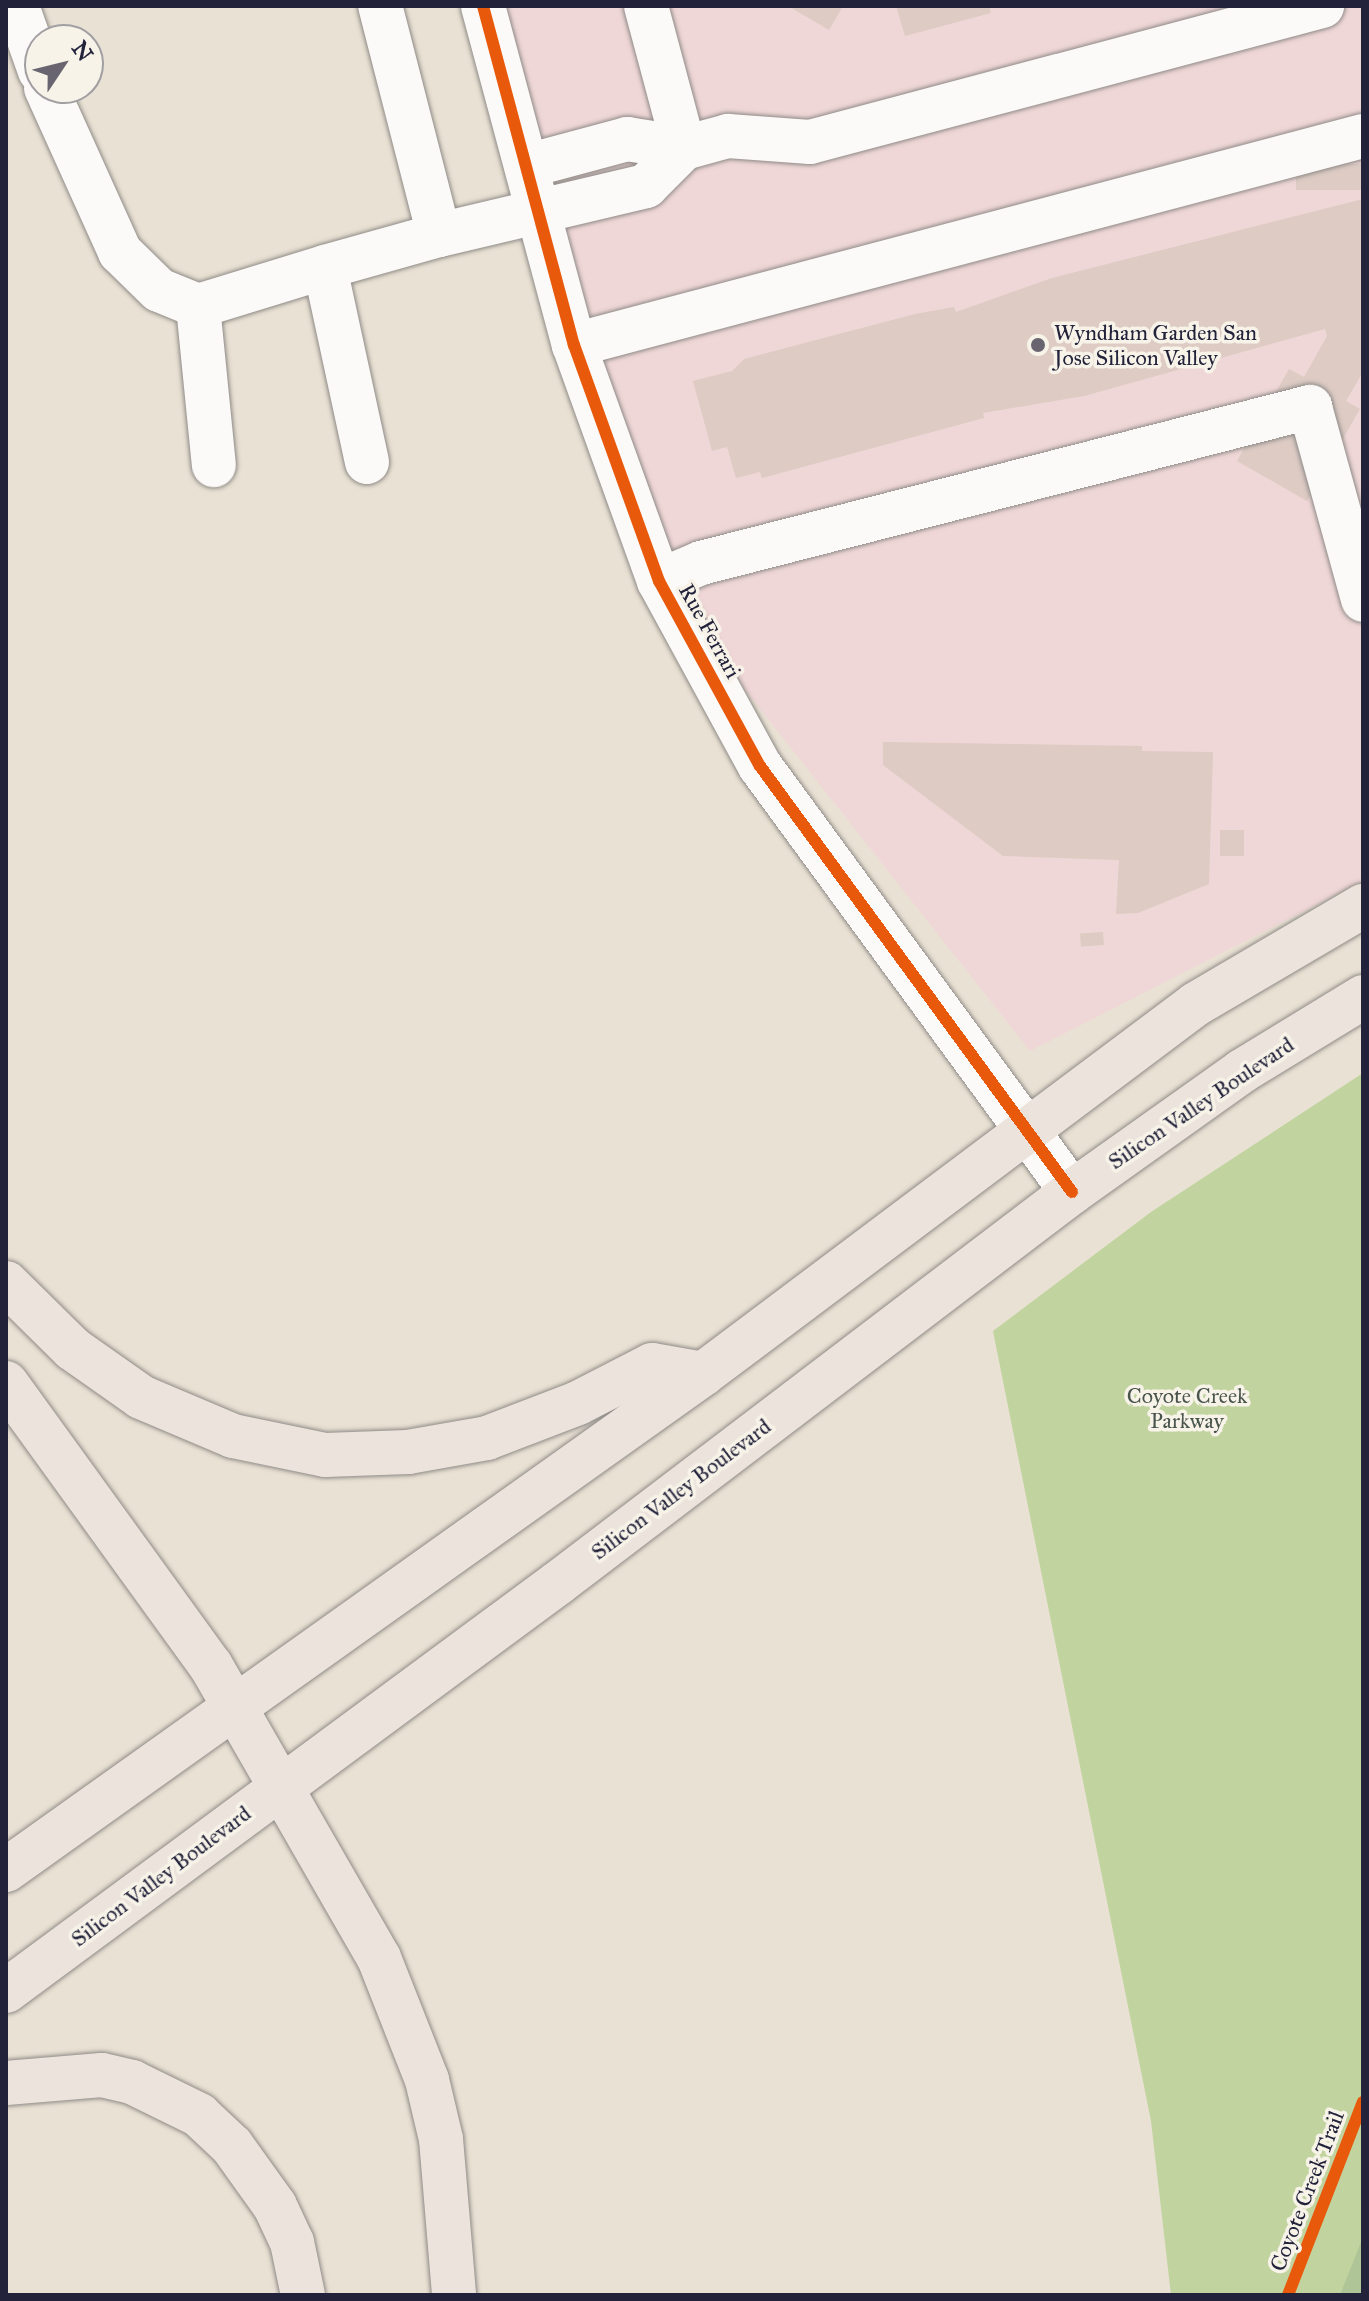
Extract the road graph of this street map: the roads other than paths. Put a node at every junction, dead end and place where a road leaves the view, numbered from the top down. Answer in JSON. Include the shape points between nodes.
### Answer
{"nodes":[{"id":1,"x":17,"y":6,"type":"edge"},
{"id":2,"x":380,"y":6,"type":"edge"},
{"id":3,"x":483,"y":6,"type":"edge"},
{"id":4,"x":646,"y":6,"type":"edge"},
{"id":5,"x":1322,"y":6,"type":"edge"},
{"id":6,"x":24,"y":26,"type":"edge"},
{"id":7,"x":53,"y":104,"type":"edge"},
{"id":8,"x":1363,"y":136,"type":"edge"},
{"id":9,"x":684,"y":148,"type":"junction"},
{"id":10,"x":527,"y":166,"type":"junction"},
{"id":11,"x":537,"y":211,"type":"junction"},
{"id":12,"x":439,"y":235,"type":"junction"},
{"id":13,"x":325,"y":267,"type":"junction"},
{"id":14,"x":198,"y":306,"type":"junction"},
{"id":15,"x":574,"y":345,"type":"junction"},
{"id":16,"x":367,"y":462,"type":"dead end"},
{"id":17,"x":214,"y":465,"type":"dead end"},
{"id":18,"x":659,"y":581,"type":"junction"},
{"id":19,"x":1363,"y":600,"type":"edge"},
{"id":20,"x":1363,"y":906,"type":"edge"},
{"id":21,"x":1363,"y":997,"type":"edge"},
{"id":22,"x":1026,"y":1131,"type":"junction"},
{"id":23,"x":1072,"y":1192,"type":"junction"},
{"id":24,"x":6,"y":1283,"type":"edge"},
{"id":25,"x":703,"y":1374,"type":"junction"},
{"id":26,"x":6,"y":1383,"type":"edge"},
{"id":27,"x":236,"y":1709,"type":"junction"},
{"id":28,"x":280,"y":1787,"type":"junction"},
{"id":29,"x":6,"y":1870,"type":"edge"},
{"id":30,"x":6,"y":1991,"type":"edge"},
{"id":31,"x":6,"y":2083,"type":"edge"},
{"id":32,"x":303,"y":2295,"type":"edge"},
{"id":33,"x":454,"y":2295,"type":"edge"}],
"edges":[{"from":1,"to":6,"type":"street"},
{"from":2,"to":12,"type":"street"},
{"from":3,"to":10,"type":"street","name":"Rue Ferrari"},
{"from":4,"to":9,"type":"street"},
{"from":5,"to":9,"type":"street","via":[[810,142],[728,136]]},
{"from":7,"to":14,"type":"street","via":[[120,252],[159,290]]},
{"from":8,"to":15,"type":"street"},
{"from":9,"to":10,"type":"street","via":[[627,139]]},
{"from":9,"to":11,"type":"street","via":[[646,186]]},
{"from":10,"to":11,"type":"street","name":"Rue Ferrari"},
{"from":11,"to":12,"type":"street"},
{"from":11,"to":15,"type":"street","name":"Rue Ferrari"},
{"from":12,"to":13,"type":"street"},
{"from":13,"to":14,"type":"street"},
{"from":13,"to":16,"type":"street"},
{"from":14,"to":17,"type":"street"},
{"from":15,"to":18,"type":"street","name":"Rue Ferrari"},
{"from":18,"to":19,"type":"street","via":[[701,563],[1310,407]]},
{"from":18,"to":22,"type":"street","name":"Rue Ferrari","via":[[760,766]]},
{"from":20,"to":22,"type":"main road","via":[[1196,1004]]},
{"from":21,"to":23,"type":"main road","name":"Silicon Valley Boulevard","via":[[1242,1071]]},
{"from":22,"to":23,"type":"street","name":"Rue Ferrari"},
{"from":22,"to":25,"type":"main road"},
{"from":23,"to":28,"type":"main road","name":"Silicon Valley Boulevard"},
{"from":24,"to":25,"type":"main road","via":[[73,1349],[141,1397],[233,1436],[325,1455],[408,1452],[487,1438],[566,1408],[652,1365]]},
{"from":25,"to":27,"type":"main road"},
{"from":26,"to":27,"type":"main road","via":[[211,1666]]},
{"from":27,"to":28,"type":"main road"},
{"from":27,"to":29,"type":"main road"},
{"from":28,"to":30,"type":"main road","name":"Silicon Valley Boulevard"},
{"from":28,"to":33,"type":"main road","via":[[379,1958],[427,2080],[448,2192]]},
{"from":31,"to":32,"type":"main road","via":[[102,2075],[132,2082],[199,2115],[232,2146],[275,2206],[292,2242]]}]}
